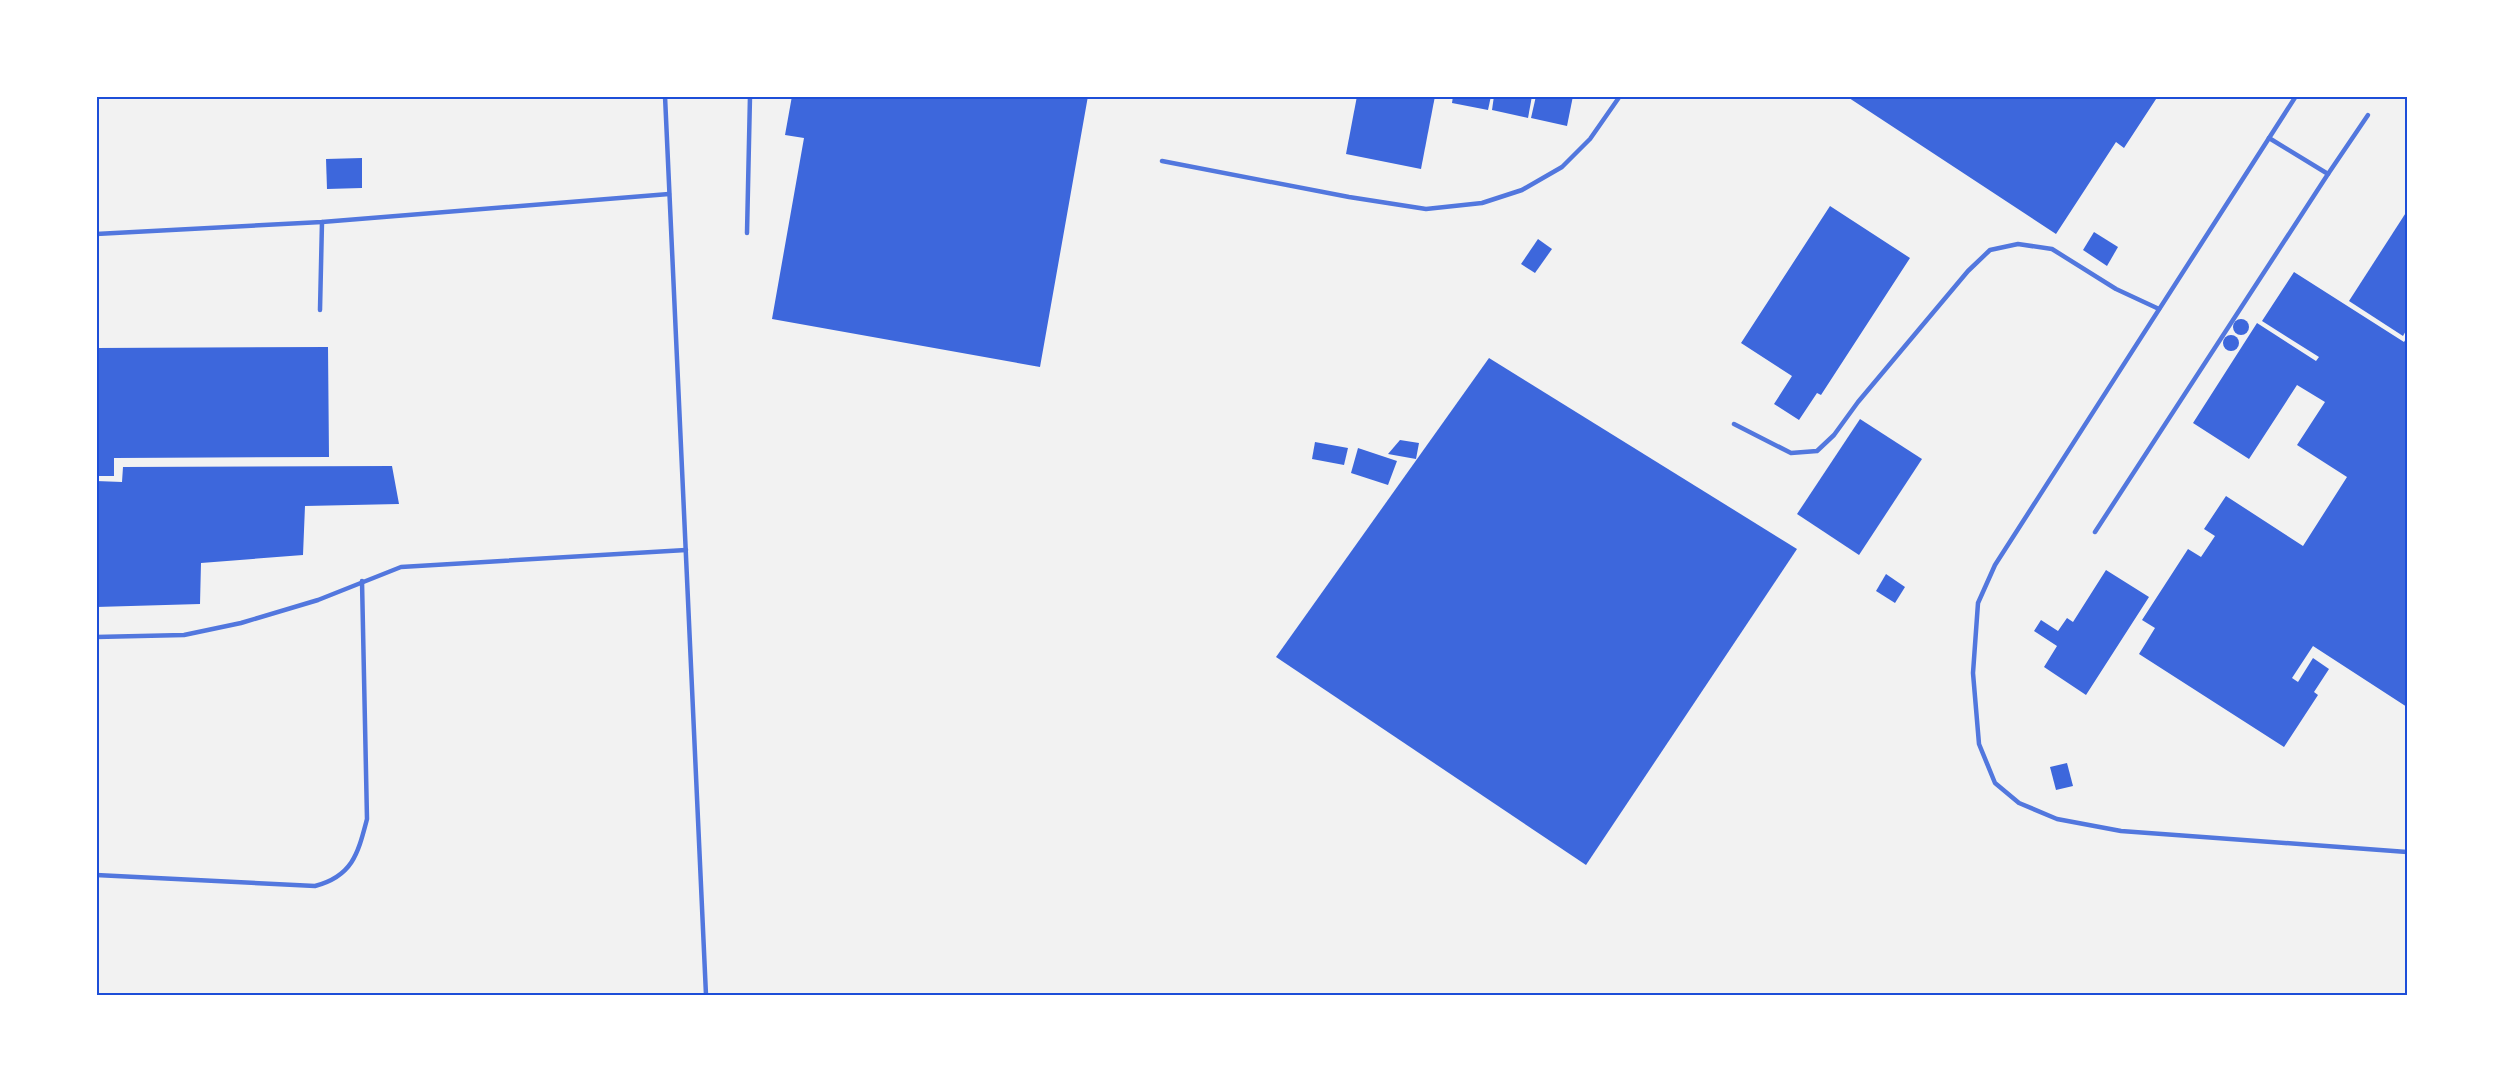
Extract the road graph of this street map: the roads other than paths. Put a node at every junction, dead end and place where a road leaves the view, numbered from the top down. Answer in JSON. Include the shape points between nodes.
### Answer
{"nodes":[{"id":1,"x":665,"y":96,"type":"edge"},
{"id":2,"x":750,"y":96,"type":"edge"},
{"id":3,"x":1620,"y":96,"type":"edge"},
{"id":4,"x":2296,"y":96,"type":"edge"},
{"id":5,"x":2368,"y":115,"type":"dead end"},
{"id":6,"x":2270,"y":138,"type":"junction"},
{"id":7,"x":1162,"y":162,"type":"dead end"},
{"id":8,"x":2328,"y":174,"type":"junction"},
{"id":9,"x":669,"y":194,"type":"junction"},
{"id":10,"x":322,"y":222,"type":"junction"},
{"id":11,"x":96,"y":234,"type":"edge"},
{"id":12,"x":747,"y":234,"type":"dead end"},
{"id":13,"x":2159,"y":309,"type":"junction"},
{"id":14,"x":320,"y":310,"type":"dead end"},
{"id":15,"x":1734,"y":424,"type":"dead end"},
{"id":16,"x":2095,"y":532,"type":"dead end"},
{"id":17,"x":686,"y":550,"type":"junction"},
{"id":18,"x":362,"y":581,"type":"junction"},
{"id":19,"x":96,"y":637,"type":"edge"},
{"id":20,"x":2407,"y":852,"type":"edge"},
{"id":21,"x":96,"y":875,"type":"edge"},
{"id":22,"x":706,"y":995,"type":"edge"}],
"edges":[{"from":1,"to":9,"type":"lane"},
{"from":2,"to":12,"type":"lane"},
{"from":3,"to":7,"type":"lane","via":[[1590,139],[1562,167],[1522,190],[1482,203],[1426,209]]},
{"from":4,"to":6,"type":"lane"},
{"from":5,"to":8,"type":"lane"},
{"from":6,"to":8,"type":"lane"},
{"from":6,"to":13,"type":"lane"},
{"from":8,"to":16,"type":"lane"},
{"from":9,"to":10,"type":"lane"},
{"from":9,"to":17,"type":"lane"},
{"from":10,"to":11,"type":"lane"},
{"from":10,"to":14,"type":"lane"},
{"from":13,"to":15,"type":"lane","via":[[2116,289],[2052,249],[2018,244],[1990,250],[1817,451],[1791,453]]},
{"from":13,"to":20,"type":"lane","via":[[1995,565],[1978,603],[1973,673],[1979,744],[1995,783],[2019,804],[2057,819],[2121,831]]},
{"from":17,"to":18,"type":"lane","via":[[400,567]]},
{"from":17,"to":22,"type":"lane"},
{"from":18,"to":19,"type":"lane","via":[[318,600],[184,635]]},
{"from":18,"to":21,"type":"lane","via":[[367,819],[358,850],[346,872],[315,886]]}]}
